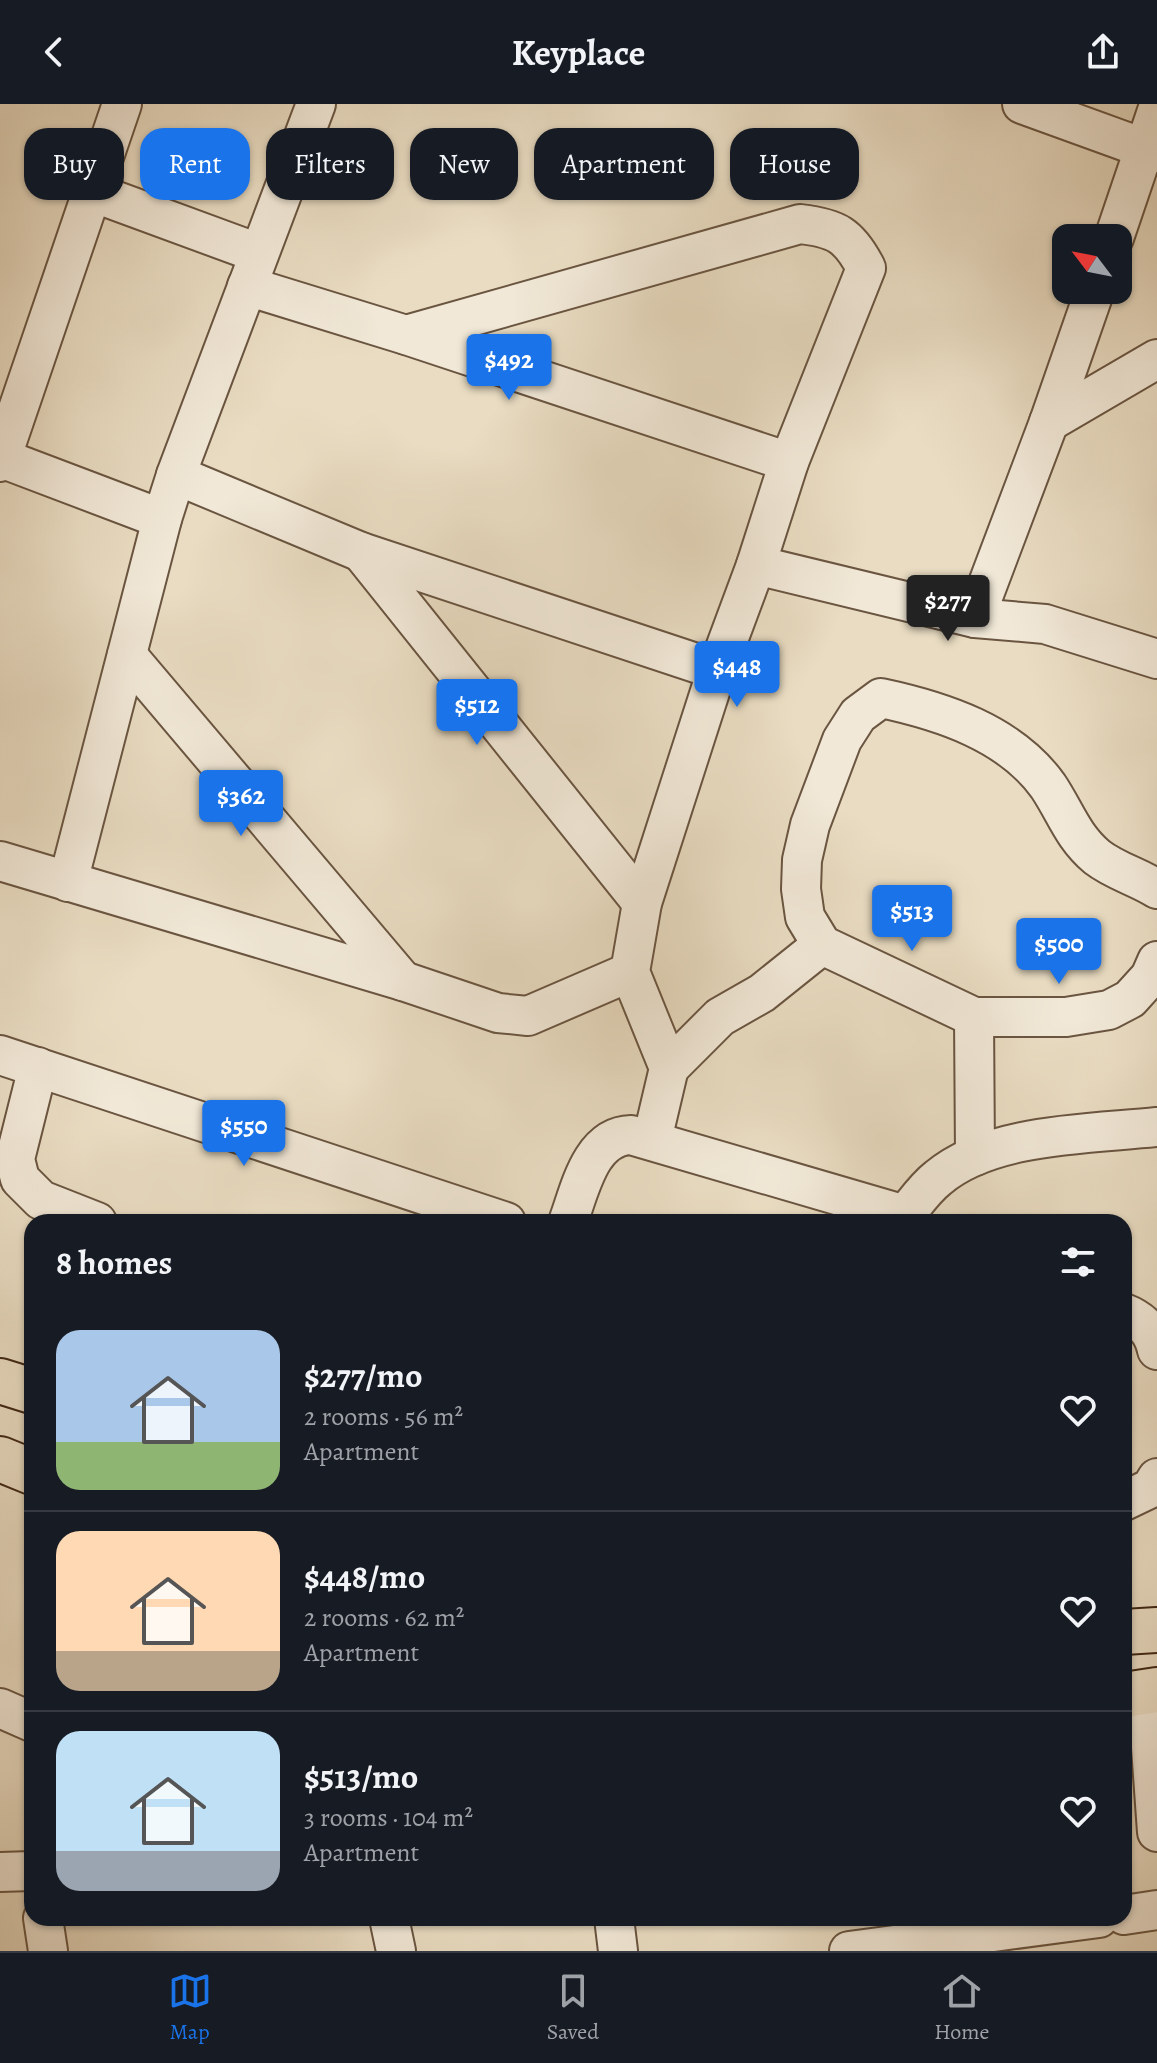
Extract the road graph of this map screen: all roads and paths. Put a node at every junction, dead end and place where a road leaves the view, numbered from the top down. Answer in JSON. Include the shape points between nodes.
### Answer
{"nodes":[{"id":1,"x":122,"y":104,"type":"edge"},
{"id":2,"x":316,"y":104,"type":"edge"},
{"id":3,"x":1022,"y":104,"type":"edge"},
{"id":4,"x":1157,"y":111,"type":"edge"},
{"id":5,"x":114,"y":128,"type":"edge"},
{"id":6,"x":1151,"y":151,"type":"edge"},
{"id":7,"x":89,"y":200,"type":"edge"},
{"id":8,"x":109,"y":200,"type":"edge"},
{"id":9,"x":1120,"y":224,"type":"edge"},
{"id":10,"x":252,"y":269,"type":"junction"},
{"id":11,"x":1090,"y":304,"type":"edge"},
{"id":12,"x":406,"y":335,"type":"junction"},
{"id":13,"x":1157,"y":359,"type":"edge"},
{"id":14,"x":1049,"y":422,"type":"junction"},
{"id":15,"x":1,"y":460,"type":"edge"},
{"id":16,"x":789,"y":462,"type":"junction"},
{"id":17,"x":176,"y":475,"type":"junction"},
{"id":18,"x":162,"y":519,"type":"junction"},
{"id":19,"x":361,"y":552,"type":"junction"},
{"id":20,"x":756,"y":565,"type":"junction"},
{"id":21,"x":975,"y":618,"type":"junction"},
{"id":22,"x":1152,"y":652,"type":"edge"},
{"id":23,"x":127,"y":655,"type":"junction"},
{"id":24,"x":717,"y":670,"type":"junction"},
{"id":25,"x":0,"y":861,"type":"edge"},
{"id":26,"x":68,"y":882,"type":"junction"},
{"id":27,"x":1157,"y":889,"type":"edge"},
{"id":28,"x":642,"y":903,"type":"junction"},
{"id":29,"x":822,"y":945,"type":"junction"},
{"id":30,"x":1157,"y":961,"type":"edge"},
{"id":31,"x":630,"y":972,"type":"junction"},
{"id":32,"x":403,"y":981,"type":"junction"},
{"id":33,"x":974,"y":1017,"type":"junction"},
{"id":34,"x":0,"y":1055,"type":"edge"},
{"id":35,"x":38,"y":1067,"type":"junction"},
{"id":36,"x":669,"y":1068,"type":"junction"},
{"id":37,"x":1157,"y":1127,"type":"edge"},
{"id":38,"x":652,"y":1140,"type":"junction"},
{"id":39,"x":975,"y":1156,"type":"junction"},
{"id":40,"x":77,"y":1214,"type":"edge"},
{"id":41,"x":482,"y":1214,"type":"edge"},
{"id":42,"x":571,"y":1214,"type":"edge"},
{"id":43,"x":888,"y":1214,"type":"edge"},
{"id":44,"x":908,"y":1214,"type":"edge"},
{"id":45,"x":1132,"y":1316,"type":"edge"},
{"id":46,"x":1157,"y":1350,"type":"edge"},
{"id":47,"x":0,"y":1381,"type":"edge"},
{"id":48,"x":24,"y":1388,"type":"edge"},
{"id":49,"x":0,"y":1459,"type":"edge"},
{"id":50,"x":24,"y":1469,"type":"edge"},
{"id":51,"x":1157,"y":1478,"type":"edge"},
{"id":52,"x":1132,"y":1497,"type":"edge"},
{"id":53,"x":1157,"y":1630,"type":"edge"},
{"id":54,"x":1132,"y":1632,"type":"edge"},
{"id":55,"x":1143,"y":1692,"type":"edge"},
{"id":56,"x":0,"y":1708,"type":"edge"},
{"id":57,"x":24,"y":1718,"type":"edge"},
{"id":58,"x":1157,"y":1832,"type":"edge"},
{"id":59,"x":24,"y":1871,"type":"edge"},
{"id":60,"x":0,"y":1872,"type":"edge"},
{"id":61,"x":1157,"y":1910,"type":"edge"},
{"id":62,"x":1132,"y":1914,"type":"edge"},
{"id":63,"x":44,"y":1926,"type":"edge"},
{"id":64,"x":391,"y":1926,"type":"edge"},
{"id":65,"x":615,"y":1926,"type":"edge"},
{"id":66,"x":1038,"y":1926,"type":"edge"},
{"id":67,"x":48,"y":1951,"type":"edge"},
{"id":68,"x":396,"y":1951,"type":"edge"},
{"id":69,"x":618,"y":1951,"type":"edge"},
{"id":70,"x":849,"y":1951,"type":"edge"}],
"edges":[{"from":1,"to":5,"type":"street"},
{"from":2,"to":10,"type":"street"},
{"from":3,"to":6,"type":"street"},
{"from":4,"to":6,"type":"street"},
{"from":6,"to":9,"type":"street"},
{"from":7,"to":15,"type":"street"},
{"from":8,"to":10,"type":"street"},
{"from":10,"to":12,"type":"street"},
{"from":10,"to":17,"type":"street"},
{"from":11,"to":14,"type":"street"},
{"from":12,"to":16,"type":"street"},
{"from":12,"to":16,"type":"street","via":[[750,236],[800,224],[824,227],[843,234],[866,268]]},
{"from":13,"to":14,"type":"street"},
{"from":14,"to":21,"type":"street"},
{"from":15,"to":18,"type":"street"},
{"from":16,"to":20,"type":"street"},
{"from":17,"to":18,"type":"street"},
{"from":17,"to":19,"type":"street"},
{"from":18,"to":23,"type":"street"},
{"from":19,"to":24,"type":"street"},
{"from":19,"to":28,"type":"street"},
{"from":20,"to":21,"type":"street"},
{"from":20,"to":24,"type":"street"},
{"from":21,"to":22,"type":"street","via":[[1045,624]]},
{"from":23,"to":26,"type":"street"},
{"from":23,"to":32,"type":"street"},
{"from":24,"to":28,"type":"street"},
{"from":25,"to":26,"type":"street"},
{"from":26,"to":32,"type":"street"},
{"from":27,"to":29,"type":"street","via":[[1098,857],[1077,837],[1049,787],[998,740],[931,711],[881,698],[858,715],[842,740],[810,825],[801,889],[805,917]]},
{"from":28,"to":31,"type":"street"},
{"from":29,"to":33,"type":"street"},
{"from":29,"to":36,"type":"street","via":[[762,993],[720,1017]]},
{"from":30,"to":33,"type":"street","via":[[1130,999],[1109,1010],[1066,1017]]},
{"from":31,"to":32,"type":"street","via":[[528,1016],[498,1013]]},
{"from":31,"to":36,"type":"street"},
{"from":33,"to":39,"type":"street"},
{"from":34,"to":35,"type":"street"},
{"from":35,"to":40,"type":"street","via":[[15,1159],[20,1179],[41,1200]]},
{"from":35,"to":41,"type":"street"},
{"from":36,"to":38,"type":"street"},
{"from":37,"to":39,"type":"street","via":[[1011,1143]]},
{"from":38,"to":42,"type":"street","via":[[617,1135],[604,1144]]},
{"from":38,"to":43,"type":"street"},
{"from":39,"to":44,"type":"street","via":[[938,1178]]},
{"from":45,"to":46,"type":"street","via":[[1154,1337]]},
{"from":47,"to":48,"type":"main road"},
{"from":49,"to":50,"type":"main road"},
{"from":51,"to":52,"type":"street","via":[[1151,1488]]},
{"from":53,"to":54,"type":"main road"},
{"from":55,"to":58,"type":"street"},
{"from":56,"to":57,"type":"street"},
{"from":59,"to":60,"type":"street"},
{"from":61,"to":62,"type":"street"},
{"from":63,"to":67,"type":"street"},
{"from":64,"to":68,"type":"street"},
{"from":65,"to":69,"type":"street"},
{"from":66,"to":70,"type":"street"}]}
